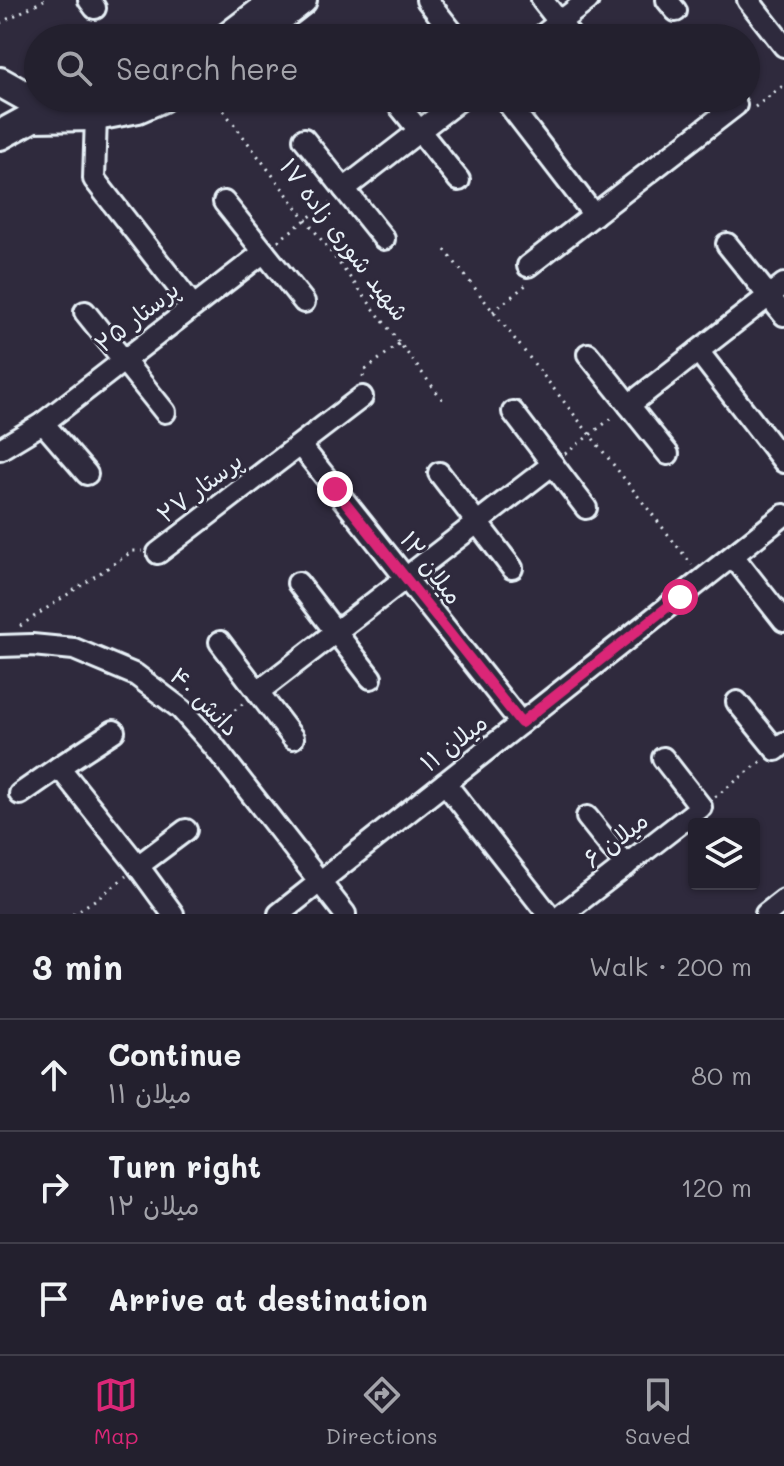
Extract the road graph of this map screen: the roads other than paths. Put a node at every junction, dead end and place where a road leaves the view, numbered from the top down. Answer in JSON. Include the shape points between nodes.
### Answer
{"nodes":[{"id":1,"x":277,"y":0,"type":"edge"},
{"id":2,"x":302,"y":0,"type":"edge"},
{"id":3,"x":427,"y":0,"type":"edge"},
{"id":4,"x":542,"y":0,"type":"edge"},
{"id":5,"x":588,"y":0,"type":"edge"},
{"id":6,"x":748,"y":0,"type":"edge"},
{"id":7,"x":245,"y":24,"type":"edge"},
{"id":8,"x":271,"y":24,"type":"edge"},
{"id":9,"x":446,"y":24,"type":"edge"},
{"id":10,"x":561,"y":24,"type":"edge"},
{"id":11,"x":570,"y":24,"type":"edge"},
{"id":12,"x":784,"y":46,"type":"edge"},
{"id":13,"x":0,"y":82,"type":"edge"},
{"id":14,"x":24,"y":95,"type":"edge"},
{"id":15,"x":68,"y":112,"type":"edge"},
{"id":16,"x":101,"y":112,"type":"edge"},
{"id":17,"x":404,"y":112,"type":"edge"},
{"id":18,"x":444,"y":112,"type":"edge"},
{"id":19,"x":515,"y":112,"type":"edge"},
{"id":20,"x":727,"y":112,"type":"edge"},
{"id":21,"x":419,"y":131,"type":"junction"},
{"id":22,"x":0,"y":135,"type":"edge"},
{"id":23,"x":304,"y":139,"type":"dead end"},
{"id":24,"x":459,"y":180,"type":"dead end"},
{"id":25,"x":344,"y":189,"type":"junction"},
{"id":26,"x":224,"y":202,"type":"dead end"},
{"id":27,"x":594,"y":215,"type":"junction"},
{"id":28,"x":384,"y":239,"type":"dead end"},
{"id":29,"x":727,"y":244,"type":"dead end"},
{"id":30,"x":264,"y":252,"type":"junction"},
{"id":31,"x":528,"y":266,"type":"road end"},
{"id":32,"x":776,"y":290,"type":"edge"},
{"id":33,"x":304,"y":302,"type":"dead end"},
{"id":34,"x":193,"y":306,"type":"junction"},
{"id":35,"x":85,"y":312,"type":"dead end"},
{"id":36,"x":784,"y":315,"type":"edge"},
{"id":37,"x":698,"y":351,"type":"junction"},
{"id":38,"x":588,"y":354,"type":"dead end"},
{"id":39,"x":123,"y":361,"type":"junction"},
{"id":40,"x":362,"y":397,"type":"road end"},
{"id":41,"x":629,"y":405,"type":"junction"},
{"id":42,"x":165,"y":412,"type":"dead end"},
{"id":43,"x":513,"y":412,"type":"dead end"},
{"id":44,"x":43,"y":423,"type":"junction"},
{"id":45,"x":300,"y":445,"type":"junction"},
{"id":46,"x":0,"y":449,"type":"edge"},
{"id":47,"x":668,"y":454,"type":"dead end"},
{"id":48,"x":784,"y":462,"type":"edge"},
{"id":49,"x":553,"y":464,"type":"junction"},
{"id":50,"x":439,"y":473,"type":"dead end"},
{"id":51,"x":87,"y":474,"type":"dead end"},
{"id":52,"x":586,"y":508,"type":"dead end"},
{"id":53,"x":784,"y":515,"type":"edge"},
{"id":54,"x":477,"y":523,"type":"junction"},
{"id":55,"x":158,"y":553,"type":"road end"},
{"id":56,"x":733,"y":556,"type":"junction"},
{"id":57,"x":512,"y":568,"type":"dead end"},
{"id":58,"x":405,"y":578,"type":"junction"},
{"id":59,"x":298,"y":583,"type":"dead end"},
{"id":60,"x":784,"y":621,"type":"edge"},
{"id":61,"x":335,"y":632,"type":"junction"},
{"id":62,"x":7,"y":638,"type":"edge"},
{"id":63,"x":220,"y":642,"type":"dead end"},
{"id":64,"x":371,"y":678,"type":"dead end"},
{"id":65,"x":258,"y":692,"type":"junction"},
{"id":66,"x":737,"y":702,"type":"dead end"},
{"id":67,"x":521,"y":723,"type":"junction"},
{"id":68,"x":114,"y":731,"type":"dead end"},
{"id":69,"x":293,"y":738,"type":"dead end"},
{"id":70,"x":780,"y":747,"type":"edge"},
{"id":71,"x":663,"y":758,"type":"dead end"},
{"id":72,"x":59,"y":767,"type":"junction"},
{"id":73,"x":445,"y":783,"type":"junction"},
{"id":74,"x":20,"y":794,"type":"dead end"},
{"id":75,"x":587,"y":817,"type":"dead end"},
{"id":76,"x":186,"y":830,"type":"dead end"},
{"id":77,"x":138,"y":866,"type":"junction"},
{"id":78,"x":626,"y":866,"type":"junction"},
{"id":79,"x":320,"y":882,"type":"junction"},
{"id":80,"x":784,"y":900,"type":"edge"},
{"id":81,"x":173,"y":914,"type":"edge"},
{"id":82,"x":279,"y":914,"type":"edge"},
{"id":83,"x":345,"y":914,"type":"edge"},
{"id":84,"x":548,"y":914,"type":"edge"},
{"id":85,"x":563,"y":914,"type":"edge"},
{"id":86,"x":766,"y":914,"type":"edge"}],
"edges":[{"from":1,"to":7,"type":"street"},
{"from":2,"to":8,"type":"street"},
{"from":3,"to":9,"type":"street"},
{"from":4,"to":10,"type":"street"},
{"from":5,"to":11,"type":"street"},
{"from":6,"to":12,"type":"street"},
{"from":13,"to":14,"type":"street"},
{"from":15,"to":22,"type":"street","via":[[33,117]]},
{"from":16,"to":34,"type":"street","via":[[94,179]]},
{"from":17,"to":21,"type":"street"},
{"from":18,"to":21,"type":"street"},
{"from":19,"to":27,"type":"street"},
{"from":20,"to":27,"type":"street"},
{"from":21,"to":24,"type":"street"},
{"from":21,"to":25,"type":"street"},
{"from":23,"to":25,"type":"street"},
{"from":25,"to":28,"type":"street"},
{"from":26,"to":30,"type":"street"},
{"from":27,"to":31,"type":"street"},
{"from":29,"to":32,"type":"street"},
{"from":30,"to":33,"type":"street"},
{"from":30,"to":34,"type":"street","name":"پرستار ۲۵"},
{"from":32,"to":36,"type":"street"},
{"from":32,"to":37,"type":"street"},
{"from":34,"to":39,"type":"street","name":"پرستار ۲۵"},
{"from":35,"to":39,"type":"street"},
{"from":37,"to":41,"type":"street"},
{"from":37,"to":48,"type":"street"},
{"from":38,"to":41,"type":"street"},
{"from":39,"to":42,"type":"street"},
{"from":39,"to":44,"type":"street","name":"پرستار ۲۵"},
{"from":40,"to":45,"type":"street","name":"پرستار ۲۷"},
{"from":41,"to":47,"type":"street"},
{"from":43,"to":49,"type":"street"},
{"from":44,"to":46,"type":"street","name":"پرستار ۲۵"},
{"from":44,"to":51,"type":"street"},
{"from":45,"to":55,"type":"street","name":"پرستار ۲۷"},
{"from":45,"to":58,"type":"street","name":"میلان ۱۲"},
{"from":49,"to":52,"type":"street"},
{"from":49,"to":54,"type":"street"},
{"from":50,"to":54,"type":"street"},
{"from":53,"to":56,"type":"street","name":"میلان ۱۱"},
{"from":54,"to":57,"type":"street"},
{"from":54,"to":58,"type":"street"},
{"from":56,"to":60,"type":"street"},
{"from":56,"to":67,"type":"street","name":"میلان ۱۱"},
{"from":58,"to":61,"type":"street"},
{"from":58,"to":67,"type":"street","name":"میلان ۱۲"},
{"from":59,"to":61,"type":"street"},
{"from":61,"to":64,"type":"street"},
{"from":61,"to":65,"type":"street"},
{"from":62,"to":79,"type":"street","name":"دانش ۴۰","via":[[74,649],[136,675],[181,709]]},
{"from":63,"to":65,"type":"street"},
{"from":65,"to":69,"type":"street"},
{"from":66,"to":70,"type":"street"},
{"from":67,"to":73,"type":"street","name":"میلان ۱۱"},
{"from":68,"to":72,"type":"street"},
{"from":71,"to":78,"type":"street","name":"میلان ۶","via":[[701,807]]},
{"from":72,"to":74,"type":"street"},
{"from":72,"to":77,"type":"street"},
{"from":73,"to":79,"type":"street","name":"میلان ۱۱"},
{"from":73,"to":84,"type":"street"},
{"from":75,"to":78,"type":"street"},
{"from":76,"to":77,"type":"street"},
{"from":77,"to":81,"type":"street"},
{"from":78,"to":85,"type":"street","name":"میلان ۶"},
{"from":79,"to":82,"type":"street","name":"میلان ۱۱"},
{"from":79,"to":83,"type":"street","name":"دانش ۴۰"},
{"from":80,"to":86,"type":"street"}]}
